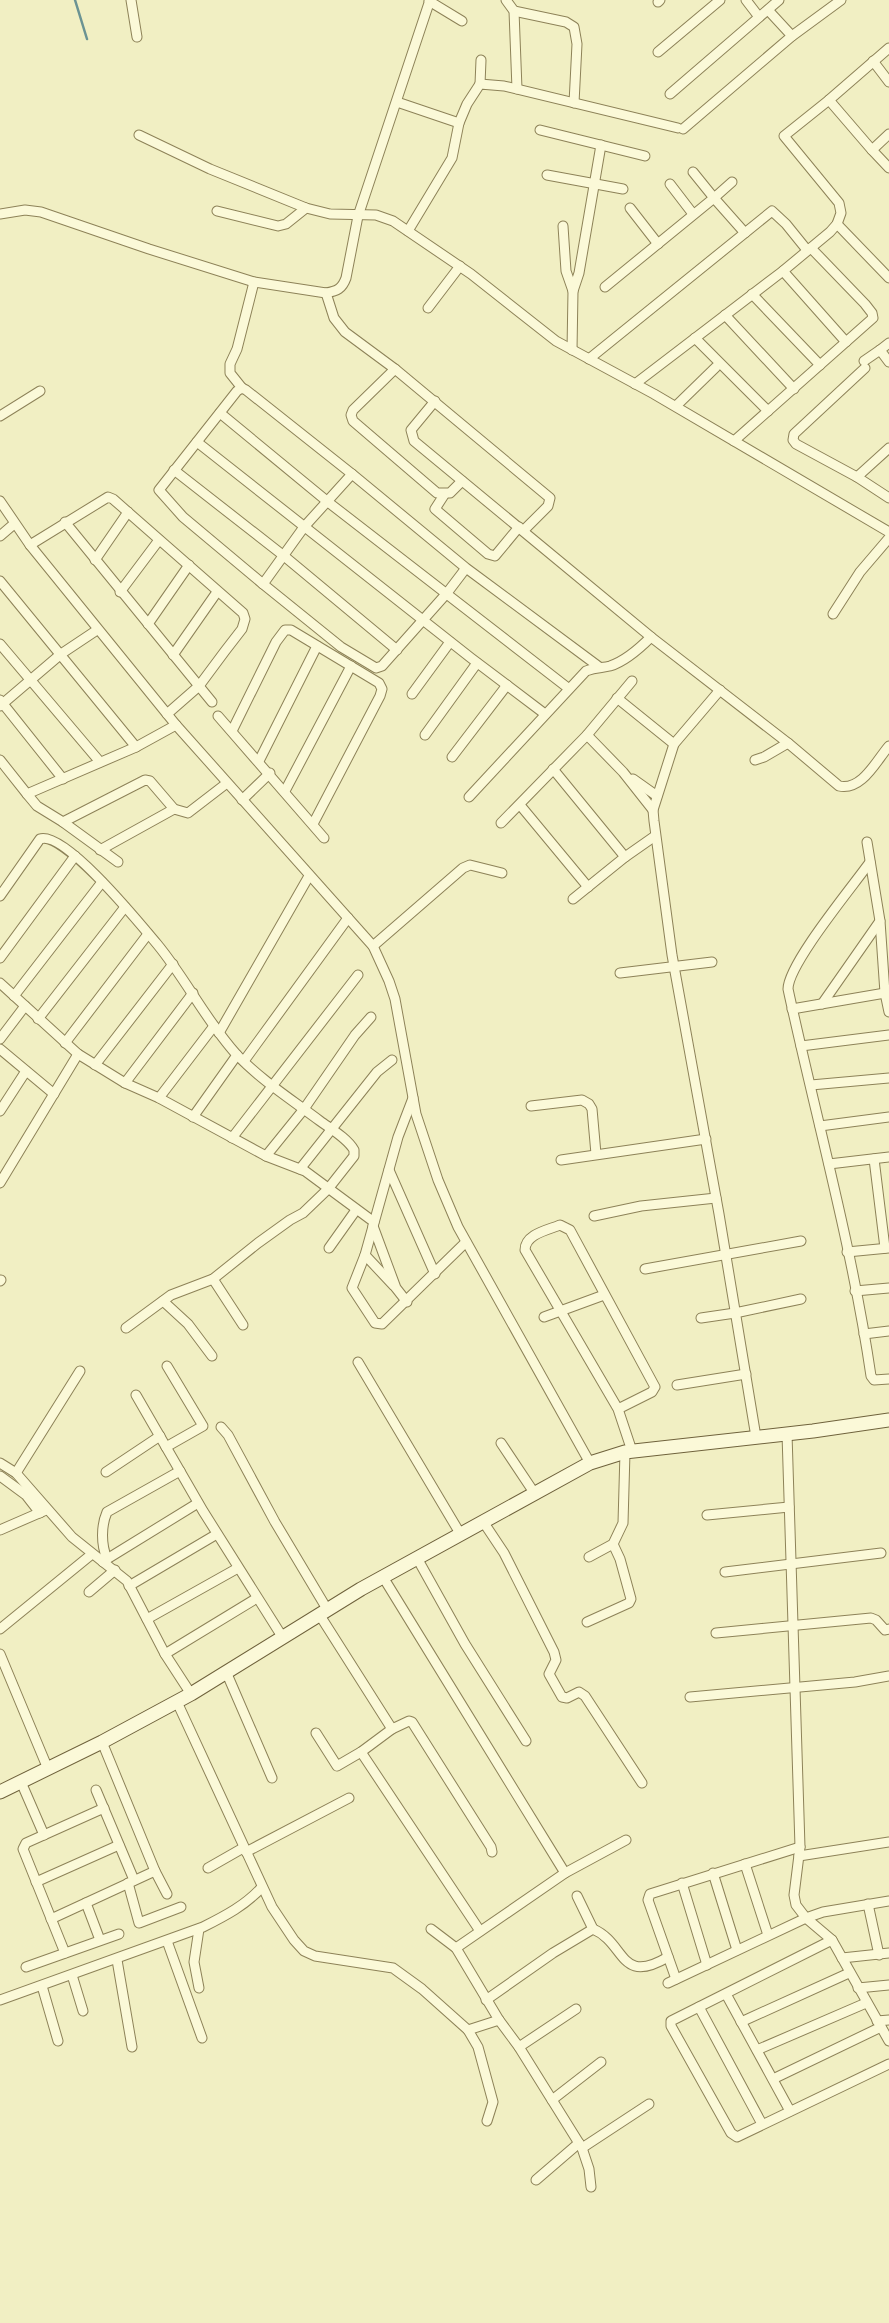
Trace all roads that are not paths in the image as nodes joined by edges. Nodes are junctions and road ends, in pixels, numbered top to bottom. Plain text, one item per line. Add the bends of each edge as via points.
1 (131, 0) edge
2 (506, 0) edge
3 (720, 0) edge
4 (746, 0) edge
5 (779, 0) edge
6 (841, 0) edge
7 (429, 1) edge
8 (768, 10) junction
9 (514, 11) junction
10 (759, 17) junction
11 (462, 21) dead end
12 (792, 36) junction
13 (137, 37) dead end
14 (889, 48) edge
15 (658, 52) dead end
16 (482, 60) dead end
17 (874, 61) junction
18 (889, 82) edge
19 (480, 84) junction
20 (517, 89) junction
21 (670, 94) dead end
22 (829, 100) junction
23 (397, 102) junction
24 (574, 103) junction
25 (459, 123) junction
26 (540, 130) dead end
27 (889, 134) edge
28 (139, 135) dead end
29 (601, 145) junction
30 (872, 150) junction
31 (645, 156) dead end
32 (889, 168) edge
33 (693, 172) dead end
34 (547, 175) dead end
35 (732, 182) dead end
36 (670, 184) dead end
37 (595, 185) junction
38 (622, 189) dead end
39 (714, 198) junction
40 (306, 208) junction
41 (630, 208) dead end
42 (217, 210) dead end
43 (0, 214) edge
44 (693, 214) junction
45 (358, 216) junction
46 (837, 224) junction
47 (563, 226) dead end
48 (408, 231) junction
49 (745, 233) junction
50 (658, 244) junction
51 (809, 249) junction
52 (460, 266) junction
53 (783, 271) junction
54 (889, 278) edge
55 (254, 282) junction
56 (605, 287) dead end
57 (573, 291) junction
58 (326, 293) junction
59 (752, 294) junction
60 (428, 308) dead end
61 (725, 314) junction
62 (695, 338) junction
63 (846, 342) junction
64 (889, 343) edge
65 (572, 350) junction
66 (880, 350) junction
67 (589, 359) junction
68 (889, 362) edge
69 (820, 365) junction
70 (716, 367) dead end
71 (395, 369) junction
72 (635, 384) junction
73 (242, 388) junction
74 (794, 389) junction
75 (40, 391) dead end
76 (435, 402) junction
77 (676, 406) junction
78 (768, 411) junction
79 (220, 413) junction
80 (0, 416) edge
81 (734, 441) junction
82 (197, 442) junction
83 (889, 448) edge
84 (174, 470) junction
85 (352, 474) junction
86 (857, 477) junction
87 (462, 481) junction
88 (444, 495) junction
89 (889, 498) edge
90 (0, 501) edge
91 (328, 502) junction
92 (128, 512) junction
93 (65, 522) junction
94 (14, 524) junction
95 (304, 528) junction
96 (521, 528) junction
97 (889, 532) edge
98 (0, 536) edge
99 (889, 538) edge
100 (159, 540) junction
101 (30, 545) junction
102 (284, 556) junction
103 (95, 560) junction
104 (189, 565) junction
105 (466, 568) junction
106 (0, 581) edge
107 (263, 584) junction
108 (120, 592) junction
109 (217, 592) junction
110 (447, 594) junction
111 (833, 614) dead end
112 (423, 621) junction
113 (148, 624) junction
114 (97, 630) junction
115 (651, 637) junction
116 (450, 642) junction
117 (0, 644) edge
118 (317, 646) junction
119 (397, 650) junction
120 (61, 654) junction
121 (173, 655) junction
122 (477, 663) junction
123 (351, 666) junction
124 (598, 666) junction
125 (30, 680) junction
126 (632, 681) dead end
127 (507, 685) junction
128 (199, 686) junction
129 (568, 688) junction
130 (720, 690) junction
131 (412, 694) dead end
132 (617, 698) junction
133 (212, 702) dead end
134 (1, 703) edge
135 (167, 714) junction
136 (545, 714) junction
137 (218, 716) dead end
138 (176, 725) junction
139 (232, 731) junction
140 (425, 735) dead end
141 (587, 735) junction
142 (788, 742) junction
143 (674, 744) junction
144 (889, 746) edge
145 (136, 747) junction
146 (452, 758) dead end
147 (0, 760) edge
148 (755, 760) dead end
149 (259, 761) junction
150 (100, 762) junction
151 (553, 769) junction
152 (623, 772) junction
153 (270, 774) junction
154 (63, 779) junction
155 (227, 783) junction
156 (285, 791) junction
157 (28, 794) junction
158 (469, 796) dead end
159 (657, 796) junction
160 (242, 800) junction
161 (520, 805) junction
162 (174, 809) junction
163 (653, 810) junction
164 (63, 822) junction
165 (501, 823) dead end
166 (313, 824) junction
167 (655, 836) junction
168 (324, 838) dead end
169 (867, 842) dead end
170 (100, 850) junction
171 (75, 856) junction
172 (625, 857) junction
173 (118, 862) dead end
174 (870, 862) junction
175 (502, 873) dead end
176 (309, 876) junction
177 (102, 882) junction
178 (588, 887) junction
179 (0, 896) edge
180 (573, 899) dead end
181 (126, 907) junction
182 (348, 918) junction
183 (880, 921) junction
184 (148, 934) junction
185 (373, 946) junction
186 (0, 958) edge
187 (673, 961) junction
188 (712, 962) dead end
189 (173, 964) junction
190 (620, 973) dead end
191 (358, 974) dead end
192 (0, 983) edge
193 (193, 993) junction
194 (885, 993) junction
195 (14, 996) junction
196 (822, 1004) junction
197 (25, 1006) junction
198 (792, 1009) junction
199 (889, 1012) edge
200 (370, 1017) dead end
201 (38, 1019) junction
202 (216, 1030) junction
203 (889, 1036) edge
204 (0, 1038) edge
205 (65, 1043) junction
206 (800, 1046) junction
207 (0, 1049) edge
208 (78, 1054) junction
209 (241, 1058) junction
210 (392, 1060) dead end
211 (96, 1065) junction
212 (26, 1071) junction
213 (889, 1078) edge
214 (126, 1083) junction
215 (811, 1085) junction
216 (272, 1086) junction
217 (54, 1094) junction
218 (413, 1097) junction
219 (159, 1098) junction
220 (531, 1106) dead end
221 (304, 1109) junction
222 (0, 1111) edge
223 (193, 1117) junction
224 (889, 1118) edge
225 (820, 1126) junction
226 (332, 1130) junction
227 (232, 1138) junction
228 (706, 1139) junction
229 (596, 1154) junction
230 (266, 1156) junction
231 (889, 1157) edge
232 (874, 1159) junction
233 (561, 1160) dead end
234 (828, 1164) junction
235 (300, 1169) junction
236 (388, 1170) junction
237 (2, 1173) edge
238 (0, 1183) edge
239 (328, 1189) junction
240 (716, 1198) junction
241 (356, 1210) junction
242 (594, 1216) dead end
243 (374, 1224) junction
244 (801, 1241) dead end
245 (466, 1242) junction
246 (329, 1248) dead end
247 (887, 1248) edge
248 (847, 1252) junction
249 (365, 1255) junction
250 (726, 1256) junction
251 (645, 1269) dead end
252 (435, 1274) junction
253 (213, 1279) junction
254 (396, 1288) junction
255 (889, 1288) edge
256 (855, 1291) junction
257 (604, 1295) junction
258 (800, 1299) dead end
259 (163, 1301) junction
260 (407, 1302) junction
261 (559, 1310) junction
262 (736, 1313) junction
263 (544, 1317) dead end
264 (701, 1318) dead end
265 (243, 1325) dead end
266 (126, 1328) dead end
267 (889, 1331) edge
268 (864, 1334) junction
269 (212, 1356) dead end
270 (358, 1362) dead end
271 (167, 1366) dead end
272 (80, 1371) dead end
273 (746, 1374) junction
274 (889, 1379) edge
275 (677, 1385) dead end
276 (136, 1394) dead end
277 (618, 1409) junction
278 (889, 1420) edge
279 (221, 1427) dead end
280 (787, 1434) junction
281 (160, 1436) junction
282 (756, 1437) junction
283 (501, 1443) dead end
284 (166, 1447) junction
285 (628, 1451) junction
286 (0, 1463) edge
287 (590, 1463) junction
288 (180, 1471) junction
289 (106, 1472) dead end
290 (16, 1473) junction
291 (0, 1476) edge
292 (535, 1494) junction
293 (198, 1503) junction
294 (789, 1507) junction
295 (43, 1511) junction
296 (707, 1515) dead end
297 (484, 1523) junction
298 (0, 1530) edge
299 (217, 1534) junction
300 (461, 1535) junction
301 (613, 1544) junction
302 (881, 1553) dead end
303 (92, 1554) junction
304 (589, 1557) dead end
305 (417, 1558) junction
306 (105, 1560) junction
307 (790, 1565) junction
308 (238, 1568) junction
309 (115, 1570) junction
310 (725, 1572) dead end
311 (383, 1577) junction
312 (129, 1586) junction
313 (89, 1592) dead end
314 (257, 1598) junction
315 (323, 1611) junction
316 (147, 1619) junction
317 (587, 1622) dead end
318 (793, 1626) junction
319 (0, 1629) edge
320 (889, 1629) edge
321 (716, 1633) dead end
322 (283, 1638) junction
323 (0, 1654) edge
324 (165, 1654) junction
325 (227, 1674) junction
326 (889, 1676) edge
327 (795, 1687) junction
328 (191, 1694) junction
329 (690, 1697) dead end
330 (177, 1702) junction
331 (392, 1729) junction
332 (316, 1733) dead end
333 (526, 1741) dead end
334 (102, 1742) junction
335 (361, 1752) junction
336 (48, 1769) junction
337 (272, 1778) dead end
338 (21, 1782) junction
339 (642, 1783) dead end
340 (96, 1790) dead end
341 (0, 1792) edge
342 (349, 1798) dead end
343 (104, 1808) junction
344 (44, 1835) junction
345 (626, 1840) dead end
346 (889, 1842) edge
347 (119, 1845) junction
348 (244, 1850) junction
349 (799, 1851) junction
350 (492, 1852) dead end
351 (745, 1864) junction
352 (208, 1868) dead end
353 (155, 1871) junction
354 (565, 1873) junction
355 (713, 1873) junction
356 (131, 1881) junction
357 (36, 1882) junction
358 (682, 1883) junction
359 (262, 1887) junction
360 (167, 1894) dead end
361 (577, 1896) dead end
362 (889, 1901) edge
363 (86, 1903) junction
364 (868, 1904) junction
365 (181, 1907) dead end
366 (806, 1918) junction
367 (51, 1919) junction
368 (199, 1929) junction
369 (431, 1929) dead end
370 (593, 1929) junction
371 (480, 1931) junction
372 (119, 1934) dead end
373 (768, 1935) junction
374 (100, 1940) junction
375 (832, 1940) junction
376 (167, 1941) junction
377 (456, 1948) junction
378 (737, 1950) junction
379 (65, 1953) junction
380 (889, 1953) edge
381 (879, 1955) junction
382 (668, 1957) junction
383 (842, 1958) junction
384 (117, 1960) junction
385 (707, 1964) junction
386 (26, 1967) dead end
387 (849, 1972) junction
388 (72, 1975) junction
389 (889, 1985) edge
390 (42, 1986) junction
391 (199, 1988) dead end
392 (858, 1988) junction
393 (726, 1994) junction
394 (0, 2000) edge
395 (486, 2000) junction
396 (866, 2003) junction
397 (699, 2007) junction
398 (576, 2009) dead end
399 (83, 2011) dead end
400 (499, 2020) junction
401 (889, 2020) edge
402 (741, 2022) junction
403 (879, 2024) junction
404 (468, 2030) junction
405 (202, 2038) dead end
406 (58, 2041) dead end
407 (889, 2041) edge
408 (519, 2046) junction
409 (132, 2047) dead end
410 (757, 2050) junction
411 (602, 2062) dead end
412 (889, 2064) edge
413 (773, 2080) junction
414 (552, 2100) junction
415 (650, 2104) dead end
416 (790, 2111) junction
417 (487, 2121) dead end
418 (762, 2124) junction
419 (580, 2146) junction
420 (536, 2180) dead end
421 (591, 2187) dead end

1 - 13 street
2 - 9 street
3 - 15 street
4 - 10 street
5 - 8 street
6 - 12 street
7 - 11 street
7 - 23 street
8 - 10 street
8 - 12 street
9 - 20 street
9 - 24 street via 566,22 574,27 577,44
10 - 21 street
12 - 24 street via 681,128
14 - 17 street
16 - 19 street
17 - 18 street
17 - 22 street
19 - 20 street
19 - 25 street
20 - 24 street
22 - 30 street
22 - 46 street via 784,136 839,202 841,213
23 - 25 street
23 - 45 street
25 - 48 street via 452,158
26 - 29 street
27 - 30 street
28 - 40 street via 210,169
29 - 31 street
29 - 37 street
30 - 32 street
33 - 39 street
34 - 37 street
35 - 39 street
36 - 44 street
37 - 38 street
37 - 57 street via 579,273
39 - 44 street
39 - 49 street
40 - 42 street via 286,224 278,226
40 - 45 street via 330,214
41 - 50 street
43 - 55 street via 25,210 41,212
44 - 50 street
45 - 48 street via 376,215
45 - 58 street via 343,287
46 - 51 street
46 - 54 street
47 - 57 street via 566,271
48 - 52 street
49 - 51 street via 772,211
49 - 67 street
50 - 56 street
51 - 53 street
51 - 63 street via 873,314 871,321
52 - 60 street
52 - 65 street via 544,332
53 - 59 street
53 - 63 street
55 - 58 street
55 - 73 street via 230,364 230,373
57 - 65 street
58 - 71 street via 334,318 345,332
59 - 61 street
59 - 69 street
61 - 62 street
61 - 74 street
62 - 72 street
62 - 78 street
63 - 69 street
64 - 66 street
65 - 67 street
66 - 68 street
66 - 86 street via 793,436 796,444
67 - 72 street
69 - 74 street
70 - 77 street
71 - 76 street
71 - 88 street via 352,410 352,421 437,493
72 - 77 street
73 - 79 street
73 - 85 street
74 - 78 street
75 - 80 street
76 - 87 street via 411,430 411,437
76 - 96 street via 550,498 548,506
77 - 81 street
78 - 81 street
79 - 82 street
79 - 91 street
81 - 97 street
82 - 84 street
82 - 95 street
83 - 86 street
84 - 102 street
84 - 107 street via 159,490 183,517
85 - 91 street
85 - 105 street
86 - 89 street
87 - 88 street via 450,493
87 - 96 street
88 - 96 street via 435,509 488,554 495,556
90 - 94 street
91 - 95 street
91 - 110 street
92 - 93 street via 108,497
92 - 100 street
92 - 103 street
93 - 101 street
93 - 103 street
94 - 98 street
94 - 101 street
95 - 102 street
95 - 112 street
96 - 115 street
99 - 111 street via 860,572
100 - 104 street
100 - 108 street
101 - 114 street
102 - 107 street
102 - 119 street
103 - 108 street
104 - 109 street
104 - 113 street
105 - 110 street
105 - 124 street
106 - 120 street
107 - 119 street via 341,647 370,666 382,666
108 - 113 street
109 - 121 street
109 - 128 street via 243,613 245,619 242,629
110 - 112 street
110 - 129 street
112 - 116 street
112 - 119 street
113 - 121 street
114 - 120 street
114 - 135 street
115 - 124 street via 629,656 610,666
115 - 130 street
116 - 122 street
116 - 131 street
117 - 125 street
118 - 123 street
118 - 139 street via 291,630 285,630
118 - 149 street
120 - 125 street
120 - 145 street
121 - 128 street
122 - 127 street
122 - 140 street
123 - 156 street
123 - 166 street via 379,683 382,689
124 - 129 street via 586,671
125 - 134 street
125 - 150 street
126 - 132 street
127 - 136 street
127 - 146 street
128 - 133 street
128 - 135 street
129 - 136 street
130 - 142 street
130 - 143 street
132 - 141 street
132 - 143 street
134 - 154 street
135 - 138 street
136 - 158 street
137 - 139 street
138 - 145 street
138 - 155 street
139 - 149 street
141 - 151 street
141 - 152 street
142 - 144 street via 839,786 846,787 859,782
142 - 148 street
143 - 159 street
145 - 150 street
147 - 157 street
149 - 153 street
150 - 154 street
151 - 161 street
151 - 172 street
152 - 159 street
152 - 163 street
153 - 156 street
153 - 160 street
154 - 157 street
155 - 160 street
155 - 162 street via 188,813
156 - 166 street
157 - 164 street via 37,806
159 - 163 street
160 - 176 street
161 - 165 street
161 - 178 street
162 - 164 street via 150,781 145,780
162 - 170 street
163 - 167 street
164 - 170 street
166 - 168 street
167 - 172 street
167 - 187 street
169 - 174 street
170 - 173 street
171 - 177 street
171 - 179 street via 50,840 40,839
171 - 186 street
172 - 178 street
174 - 183 street
174 - 198 street via 791,975 788,989
175 - 185 street via 470,865 463,868
176 - 182 street
176 - 202 street
177 - 181 street
177 - 195 street
178 - 180 street
181 - 184 street
181 - 201 street
182 - 185 street
182 - 209 street
183 - 194 street
183 - 196 street
184 - 189 street
184 - 205 street
185 - 218 street via 395,999
187 - 188 street
187 - 190 street
187 - 228 street
189 - 193 street
189 - 211 street
191 - 216 street
192 - 195 street
193 - 202 street
193 - 214 street
194 - 196 street
194 - 199 street
195 - 197 street
196 - 198 street
197 - 201 street
197 - 204 street
198 - 206 street
200 - 221 street
201 - 205 street
202 - 209 street
202 - 219 street
203 - 206 street
205 - 208 street
206 - 215 street
207 - 212 street
208 - 211 street
208 - 217 street
209 - 216 street
209 - 223 street
210 - 226 street via 377,1072
211 - 214 street
212 - 217 street
212 - 222 street
213 - 215 street
214 - 219 street
215 - 225 street
216 - 221 street
216 - 227 street
217 - 237 street
218 - 236 street
218 - 245 street via 416,1114 438,1180
219 - 223 street
220 - 229 street via 582,1100 589,1104 592,1110
221 - 226 street
221 - 230 street
223 - 227 street
224 - 225 street
225 - 234 street
226 - 235 street
226 - 239 street via 352,1146 354,1156
227 - 230 street
228 - 229 street
228 - 240 street
229 - 233 street
230 - 235 street
231 - 232 street
232 - 234 street
232 - 247 street
234 - 248 street
235 - 239 street
236 - 243 street
236 - 252 street
237 - 238 street
239 - 241 street
239 - 253 street via 309,1209 264,1238
240 - 242 street via 641,1206
240 - 250 street
241 - 243 street
241 - 246 street
243 - 249 street
243 - 254 street
244 - 250 street
245 - 252 street
245 - 287 street
247 - 248 street
248 - 256 street
249 - 254 street
249 - 260 street via 352,1288 375,1323 382,1324
250 - 251 street
250 - 262 street
252 - 260 street
253 - 259 street via 171,1295
253 - 265 street
254 - 260 street
255 - 256 street
256 - 268 street
257 - 261 street
257 - 261 street via 570,1230 560,1226 531,1238 525,1247
257 - 277 street via 655,1389
258 - 262 street
259 - 266 street
259 - 269 street via 182,1319
261 - 263 street
261 - 277 street
262 - 264 street
262 - 273 street
267 - 268 street
268 - 274 street via 870,1376 874,1380
270 - 300 street
271 - 284 street via 203,1426
272 - 290 street
273 - 275 street
273 - 282 street
276 - 281 street
277 - 285 street
278 - 280 main road
279 - 315 street via 228,1435
280 - 282 main road
280 - 294 street
281 - 284 street
281 - 289 street
282 - 285 main road
283 - 292 street
284 - 288 street
285 - 287 main road
285 - 301 street via 623,1523
286 - 290 street
287 - 292 main road
288 - 293 street
288 - 306 street via 107,1512 103,1534
290 - 295 street
291 - 295 street
292 - 297 main road
293 - 299 street
293 - 306 street
294 - 296 street
294 - 307 street
295 - 298 street
295 - 303 street
297 - 300 main road
297 - 339 street via 504,1553 554,1652 556,1660 549,1675 561,1696 567,1698 579,1692 585,1696
299 - 308 street
299 - 312 street
300 - 305 main road
301 - 304 street
301 - 317 street via 631,1599 629,1603
302 - 307 street
303 - 306 street
303 - 319 street
305 - 311 main road
305 - 333 street via 465,1644
306 - 309 street
307 - 310 street
307 - 318 street
308 - 314 street
308 - 316 street
309 - 312 street
309 - 313 street
311 - 315 main road
311 - 354 street
312 - 316 street
314 - 322 street
314 - 324 street
315 - 322 main road
315 - 331 street
316 - 324 street
318 - 320 street via 871,1618 885,1630
318 - 321 street
318 - 327 street
322 - 325 main road
323 - 336 street
324 - 328 street
325 - 328 main road
325 - 337 street
326 - 327 street via 855,1682
327 - 329 street
327 - 349 street
328 - 330 main road
330 - 334 main road
330 - 348 street
331 - 335 street
331 - 350 street via 412,1722
332 - 335 street via 337,1766
334 - 336 main road
334 - 353 street
335 - 371 street
336 - 338 main road
338 - 341 main road
338 - 344 street
340 - 343 street
342 - 348 street
343 - 344 street
343 - 347 street
344 - 357 street via 26,1843 22,1849
345 - 354 street
346 - 349 street
347 - 356 street
347 - 357 street
348 - 352 street
348 - 359 street
349 - 351 street
349 - 366 street via 794,1895 796,1905
351 - 355 street
351 - 373 street
353 - 356 street
353 - 360 street
354 - 371 street
355 - 358 street
355 - 378 street
356 - 363 street
356 - 365 street via 139,1923
357 - 367 street
358 - 382 street via 652,1892 648,1897
358 - 385 street
359 - 368 street via 254,1897 227,1915
359 - 404 street via 272,1907 304,1951 315,1956 393,1968 422,1989
361 - 370 street
362 - 364 street
363 - 367 street
363 - 374 street
364 - 366 street via 823,1912
364 - 381 street
366 - 373 street
366 - 375 street
367 - 379 street
368 - 376 street
368 - 391 street via 194,1962
369 - 377 street
370 - 382 street via 638,1968
370 - 395 street via 553,1953
371 - 377 street
372 - 374 street
373 - 378 street
374 - 379 street
375 - 383 street
375 - 393 street
376 - 384 street
376 - 405 street
377 - 395 street
378 - 385 street
379 - 386 street
380 - 381 street
381 - 383 street
382 - 385 street via 672,1981
383 - 387 street
384 - 388 street
384 - 409 street
387 - 392 street
387 - 402 street
388 - 390 street
388 - 399 street
389 - 392 street
390 - 394 street
390 - 406 street
392 - 396 street
393 - 397 street
393 - 402 street
395 - 400 street
396 - 403 street
396 - 410 street
397 - 418 street
397 - 418 street via 671,2021 671,2026 730,2133 740,2137
398 - 408 street
400 - 404 street
400 - 408 street
401 - 403 street
402 - 410 street
403 - 407 street
403 - 413 street
404 - 417 street via 478,2047 493,2102
408 - 414 street
410 - 413 street
411 - 414 street
412 - 416 street
413 - 416 street
414 - 419 street
415 - 419 street
416 - 418 street
419 - 420 street
419 - 421 street via 589,2169

